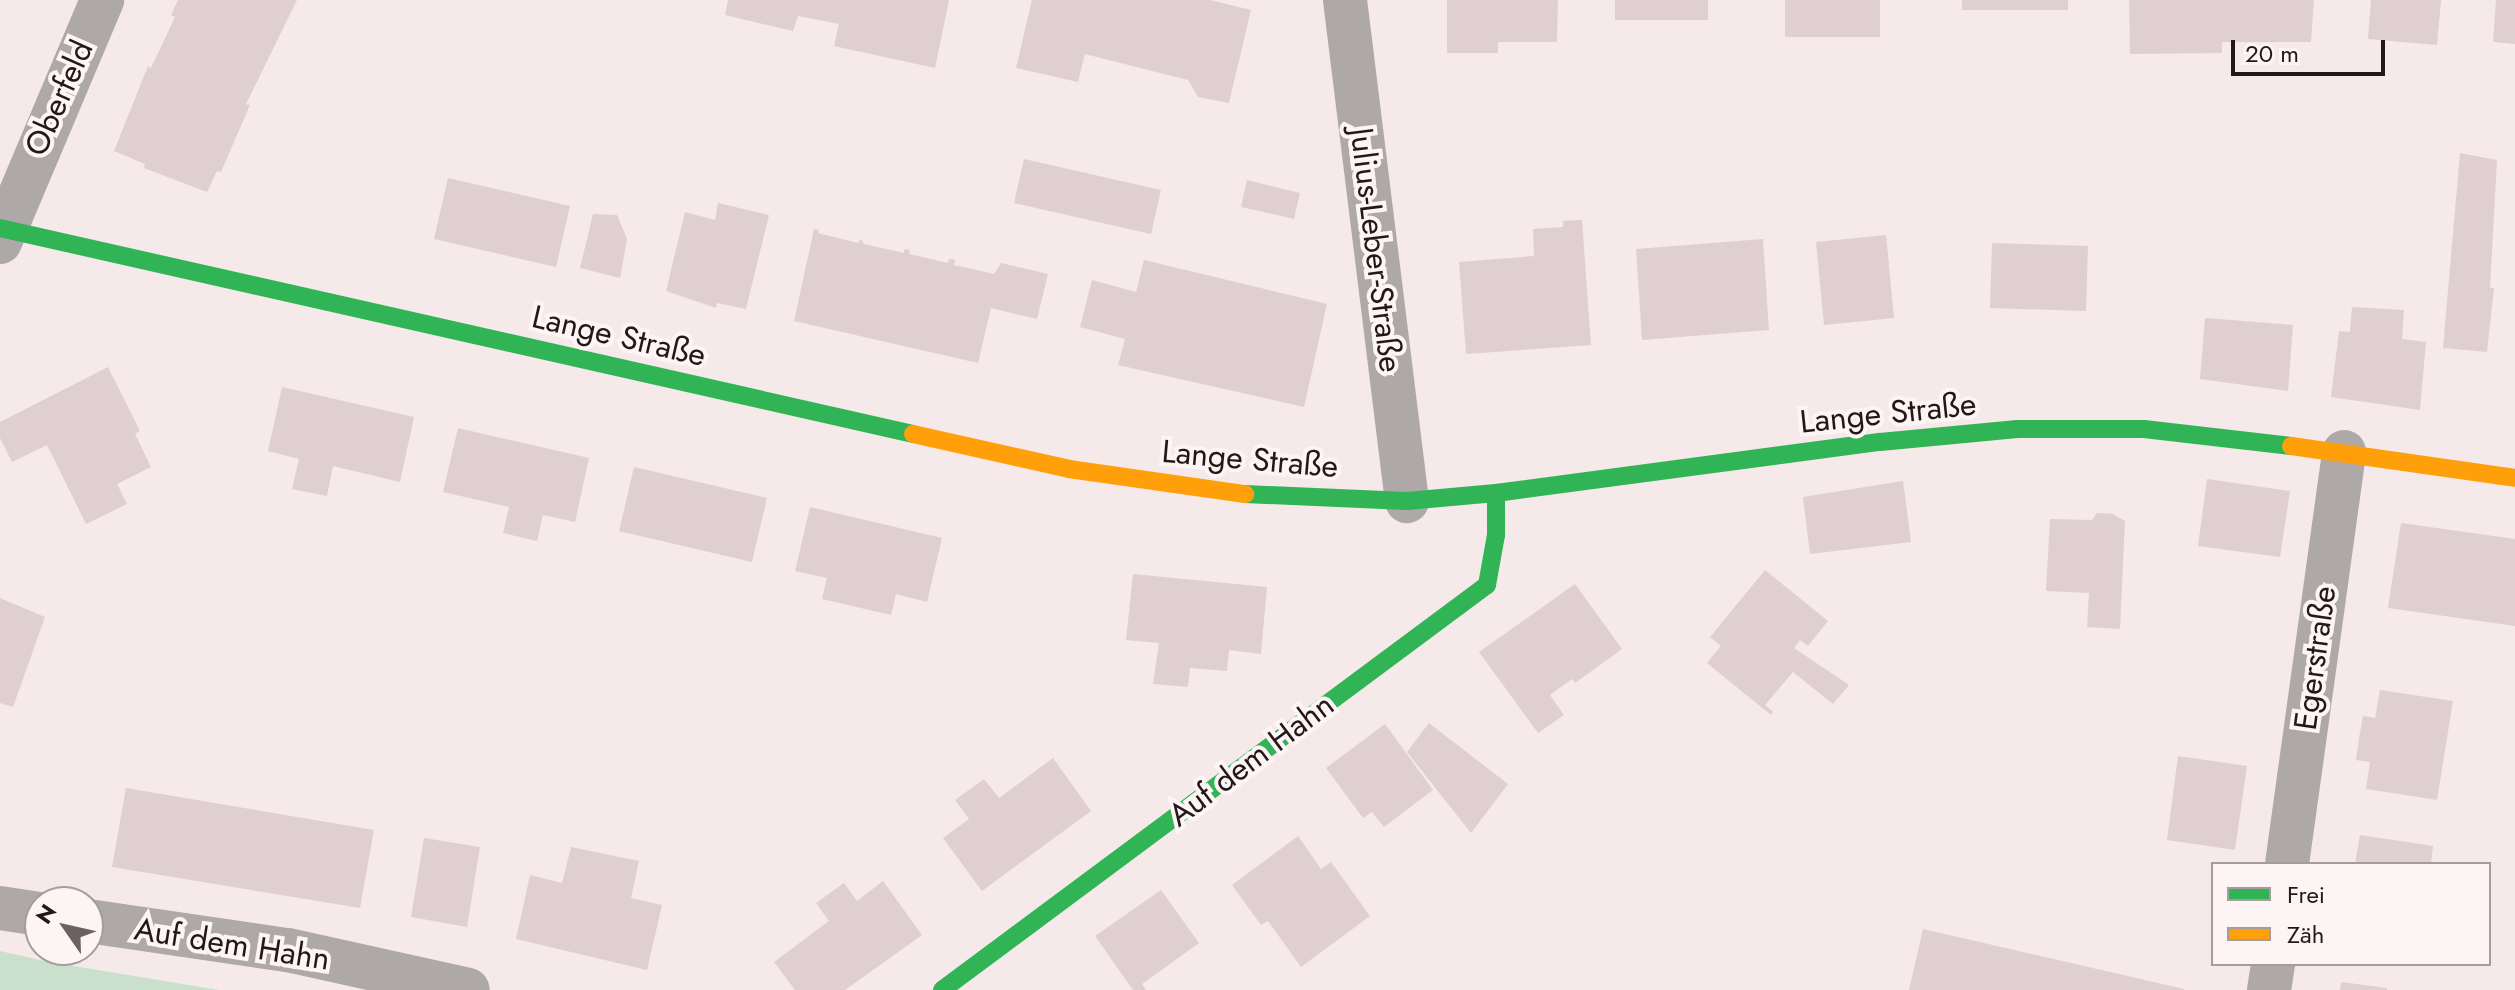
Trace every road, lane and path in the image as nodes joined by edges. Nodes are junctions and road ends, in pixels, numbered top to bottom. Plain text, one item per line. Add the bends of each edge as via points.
1 (102, 0) edge
2 (1345, 0) edge
3 (2, 233) edge
4 (2344, 452) junction
5 (2515, 478) edge
6 (1496, 493) junction
7 (1407, 501) junction
8 (2287, 862) edge
9 (0, 908) edge
10 (24, 912) edge
11 (104, 923) edge
12 (2273, 966) edge
13 (468, 990) edge
14 (942, 990) edge
15 (2269, 990) edge

1 - 3 street, Oberfeld
2 - 7 street, Julius-Leber-Straße
3 - 7 street, Lange Straße via 1069,469 1256,496
4 - 5 street, Lange Straße
4 - 6 street, Lange Straße via 2144,429 2017,429
4 - 8 street, Egerstraße
6 - 7 street, Lange Straße
6 - 14 street, Auf dem Hahn via 1496,535 1487,585
9 - 10 street
11 - 13 street, Auf dem Hahn via 288,950
12 - 15 street

